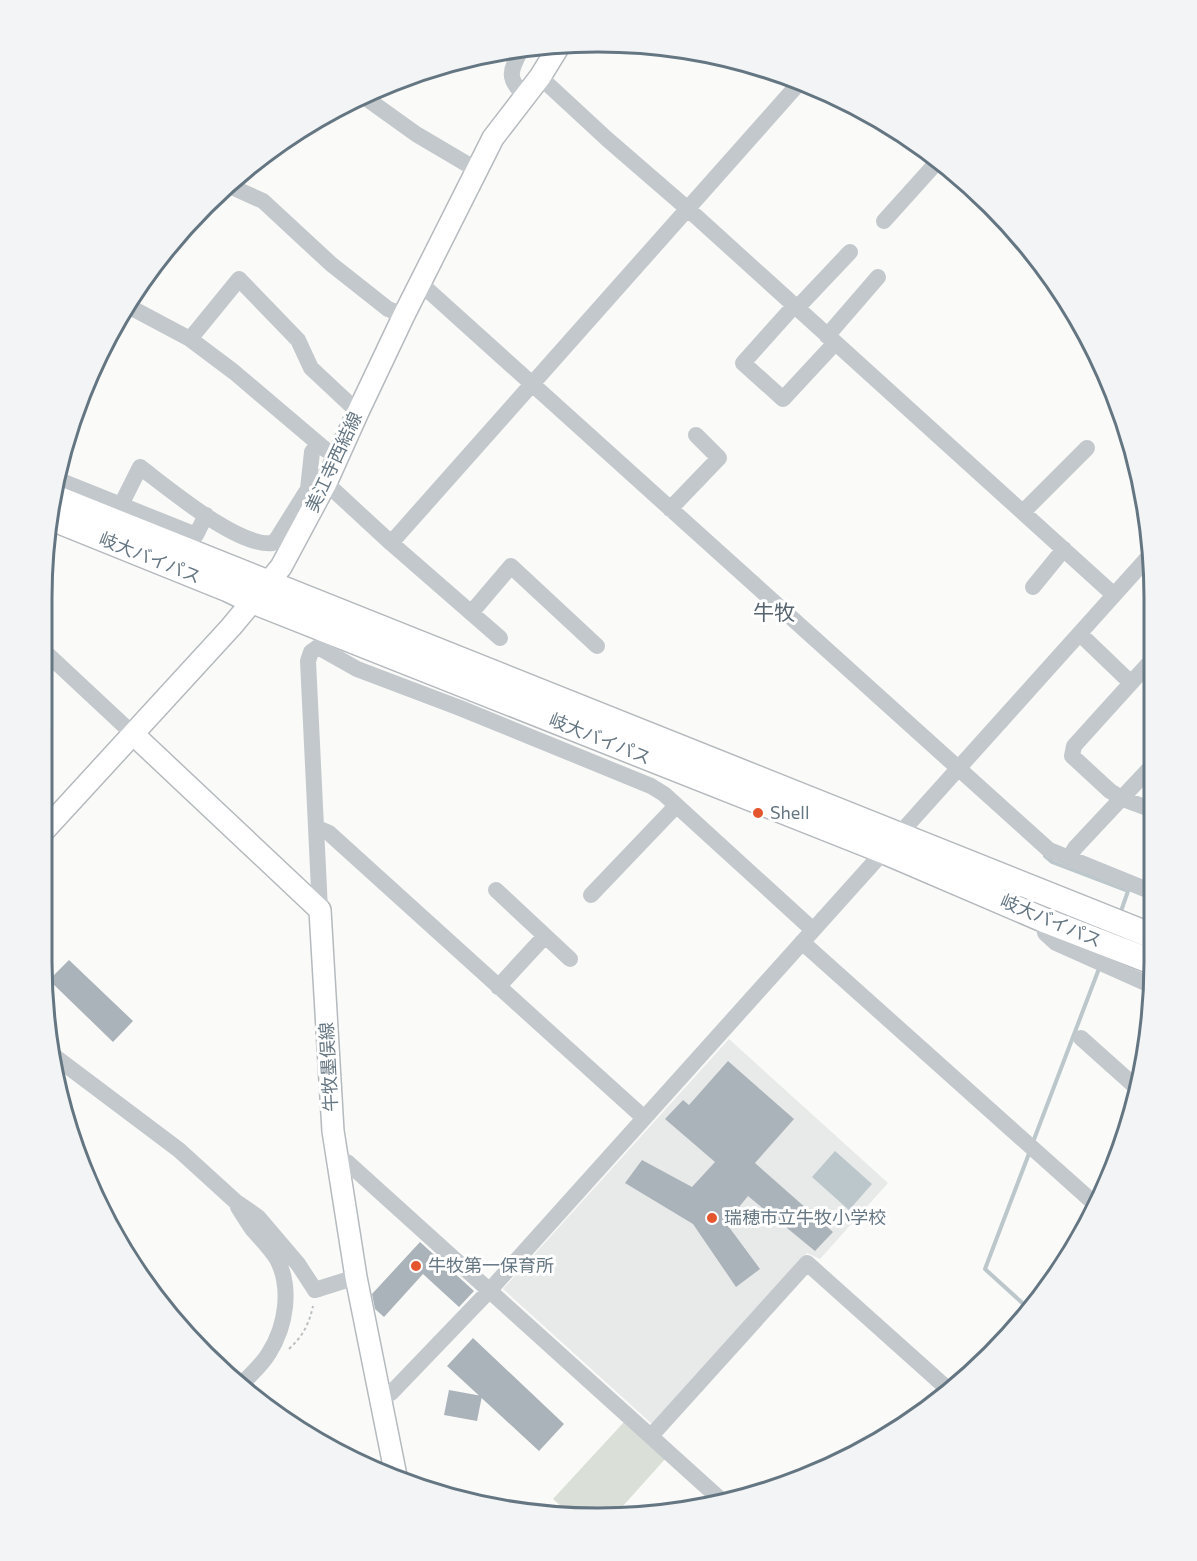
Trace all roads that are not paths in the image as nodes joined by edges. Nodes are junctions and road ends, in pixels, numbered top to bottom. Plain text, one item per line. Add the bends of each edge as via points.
1 (554, 55) edge
2 (516, 59) edge
3 (540, 77) junction
4 (794, 89) edge
5 (525, 96) junction
6 (372, 102) edge
7 (933, 167) edge
8 (477, 170) junction
9 (237, 189) edge
10 (688, 210) junction
11 (884, 221) dead end
12 (850, 252) dead end
13 (878, 278) dead end
14 (420, 283) junction
15 (796, 307) junction
16 (136, 310) edge
17 (404, 315) junction
18 (190, 339) junction
19 (831, 339) junction
20 (531, 384) junction
21 (358, 412) junction
22 (696, 435) dead end
23 (318, 445) junction
24 (1088, 448) dead end
25 (336, 458) junction
26 (65, 482) edge
27 (326, 483) junction
28 (62, 500) edge
29 (121, 505) junction
30 (670, 508) junction
31 (1023, 512) junction
32 (206, 515) junction
33 (58, 521) edge
34 (391, 543) junction
35 (1064, 549) junction
36 (1143, 563) edge
37 (1033, 587) dead end
38 (260, 592) junction
39 (1114, 595) junction
40 (471, 613) junction
41 (1080, 634) junction
42 (500, 638) dead end
43 (597, 646) dead end
44 (52, 658) edge
45 (1144, 668) edge
46 (1131, 682) junction
47 (133, 734) junction
48 (958, 767) junction
49 (1144, 775) edge
50 (1123, 799) junction
51 (676, 806) junction
52 (1144, 807) edge
53 (52, 822) edge
54 (317, 828) junction
55 (891, 843) junction
56 (1068, 860) junction
57 (592, 889) dead end
58 (1144, 889) edge
59 (496, 890) dead end
60 (320, 910) junction
61 (1044, 920) junction
62 (1144, 933) edge
63 (545, 936) junction
64 (808, 936) junction
65 (570, 959) dead end
66 (1144, 959) edge
67 (1143, 982) edge
68 (498, 987) junction
69 (1081, 1038) dead end
70 (62, 1062) edge
71 (1131, 1083) edge
72 (644, 1117) junction
73 (338, 1160) junction
74 (1090, 1200) edge
75 (235, 1201) junction
76 (357, 1277) junction
77 (489, 1291) junction
78 (246, 1380) edge
79 (944, 1385) edge
80 (381, 1397) junction
81 (651, 1436) junction
82 (395, 1469) edge
83 (716, 1495) edge

1 - 3 main road, 美江寺西結線
2 - 5 street via 510,71 514,86
3 - 5 main road, 美江寺西結線
3 - 10 street
4 - 10 street
5 - 8 main road, 美江寺西結線 via 493,138
6 - 8 street
7 - 11 street
8 - 14 main road, 美江寺西結線
9 - 17 street via 263,201 331,264 388,309
10 - 15 street
10 - 20 street
12 - 15 street
13 - 19 street
14 - 17 main road, 美江寺西結線
14 - 20 street
15 - 19 street
15 - 19 street via 743,363 783,399
16 - 18 street
17 - 21 main road, 美江寺西結線
18 - 21 street via 239,279 298,340 311,368
18 - 23 street via 259,392
19 - 31 street
20 - 30 street
20 - 34 street
21 - 25 main road, 美江寺西結線
22 - 30 street via 720,458
23 - 25 street
23 - 32 street via 312,452 308,489 273,543 246,538
24 - 31 street
25 - 27 main road, 美江寺西結線
26 - 29 street
27 - 34 street
27 - 38 main road, 美江寺西結線 via 281,567
28 - 38 highway, 岐大バイパス
29 - 32 street via 196,535
29 - 32 street via 140,467
30 - 48 street
31 - 35 street
33 - 38 highway, 岐大バイパス via 227,588
34 - 40 street
35 - 37 street
35 - 39 street
36 - 39 street
38 - 47 main road, 美江寺西結線
38 - 55 highway, 岐大バイパス
39 - 41 street
40 - 42 street
40 - 43 street via 511,566
41 - 46 street
41 - 48 street
44 - 47 street
45 - 46 street
46 - 50 street via 1074,746 1072,756
47 - 53 main road, 美江寺西結線
47 - 60 main road
48 - 55 street
48 - 56 street via 1049,850
49 - 50 street
50 - 52 street
50 - 56 street
51 - 54 street via 651,786 357,669 318,647 311,651 308,661
51 - 57 street
51 - 64 street
54 - 60 street
54 - 68 street via 329,833
55 - 61 highway, 岐大バイパス
55 - 62 highway, 岐大バイパス
55 - 64 street
56 - 58 street
59 - 63 street
60 - 73 main road, 牛牧墨俣線
61 - 66 highway, 岐大バイパス
61 - 67 street via 1045,933 1056,943
63 - 65 street
63 - 68 street
64 - 72 street
64 - 74 street
68 - 72 street
69 - 71 street
70 - 75 street via 179,1150
72 - 77 street
73 - 76 main road, 牛牧墨俣線
73 - 77 street via 347,1162
75 - 76 street via 258,1216 315,1290
75 - 78 street via 278,1262 286,1299 270,1353
76 - 80 main road, 牛牧墨俣線
77 - 80 street via 390,1393
77 - 81 street
79 - 81 street via 807,1263
80 - 82 main road, 牛牧墨俣線
81 - 83 street

